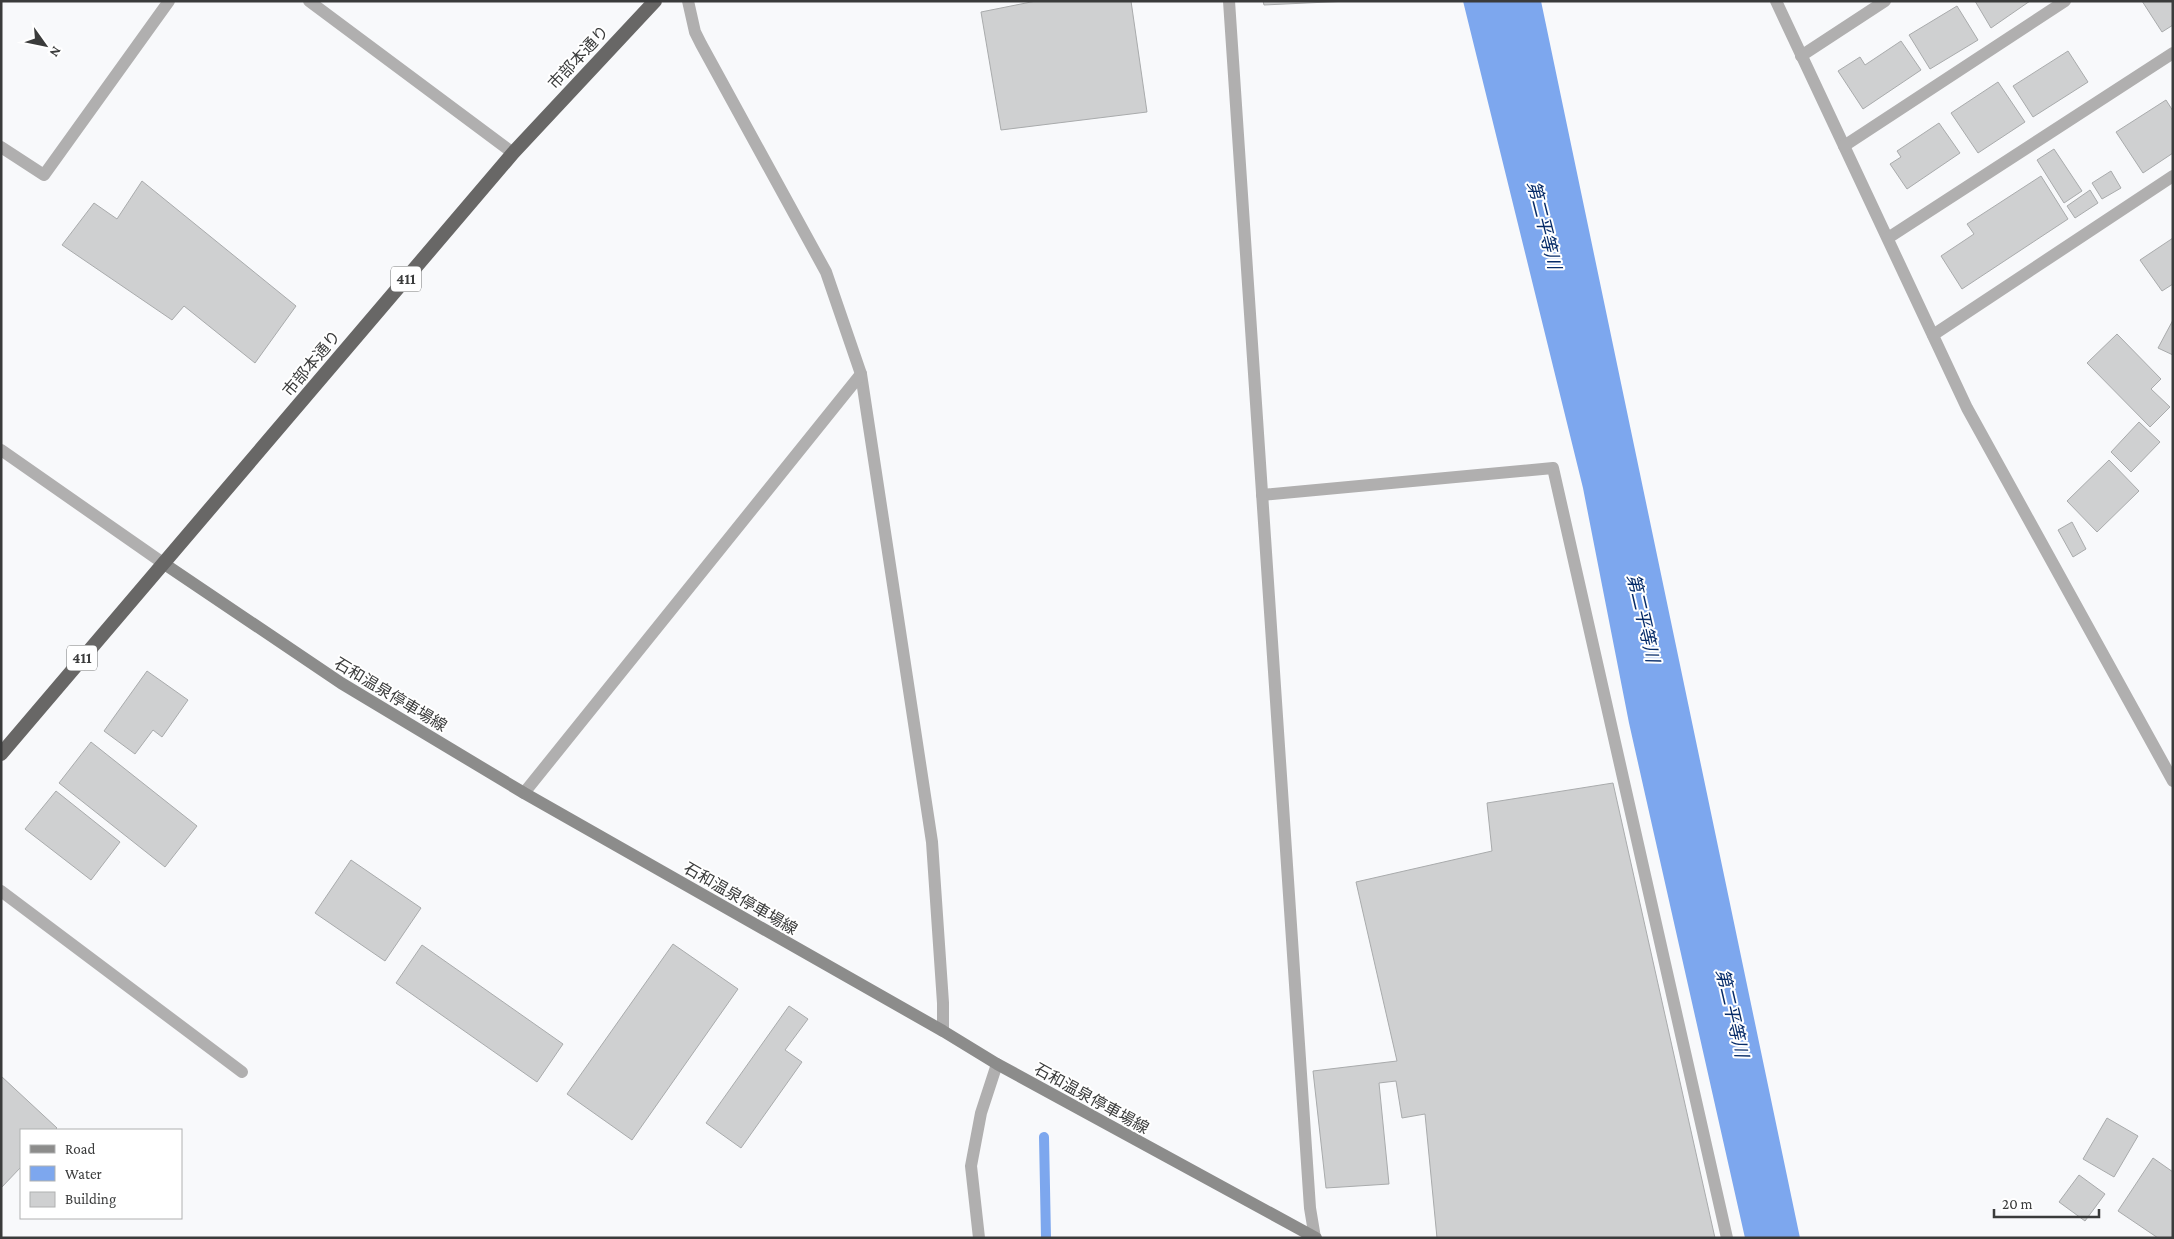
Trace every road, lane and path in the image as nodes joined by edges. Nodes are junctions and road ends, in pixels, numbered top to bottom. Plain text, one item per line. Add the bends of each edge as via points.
1 (169, 1) edge
2 (309, 1) edge
3 (655, 1) edge
4 (688, 1) edge
5 (1229, 1) edge
6 (1776, 1) edge
7 (1885, 1) edge
8 (2065, 1) edge
9 (2173, 53) edge
10 (1801, 56) junction
11 (1844, 146) junction
12 (1, 147) edge
13 (513, 153) junction
14 (2173, 176) edge
15 (1888, 238) junction
16 (1934, 335) junction
17 (862, 374) junction
18 (1, 450) edge
19 (1262, 495) junction
20 (164, 563) junction
21 (1, 754) edge
22 (2173, 781) edge
23 (524, 793) junction
24 (1, 891) edge
25 (943, 1031) junction
26 (997, 1064) junction
27 (242, 1072) dead end
28 (979, 1238) edge
29 (1315, 1238) edge
30 (1727, 1238) edge

1 - 12 street via 44,175
2 - 13 street
3 - 13 highway, 市部本通り / 411
4 - 17 street via 701,44 826,272
5 - 19 street
6 - 10 street
7 - 10 street
8 - 11 street
9 - 15 street
10 - 11 street
11 - 15 street
13 - 20 highway, 市部本通り / 411
14 - 16 street
15 - 16 street
16 - 22 street via 1967,408
17 - 23 street
17 - 25 street via 932,842
18 - 20 street
19 - 29 street via 1310,1208
19 - 30 street via 1553,468
20 - 21 highway, 市部本通り / 411
20 - 23 main road, 石和温泉停車場線 via 341,683
23 - 25 main road, 石和温泉停車場線
24 - 27 street
25 - 26 main road, 石和温泉停車場線
26 - 28 street via 981,1113 972,1166
26 - 29 main road, 石和温泉停車場線

